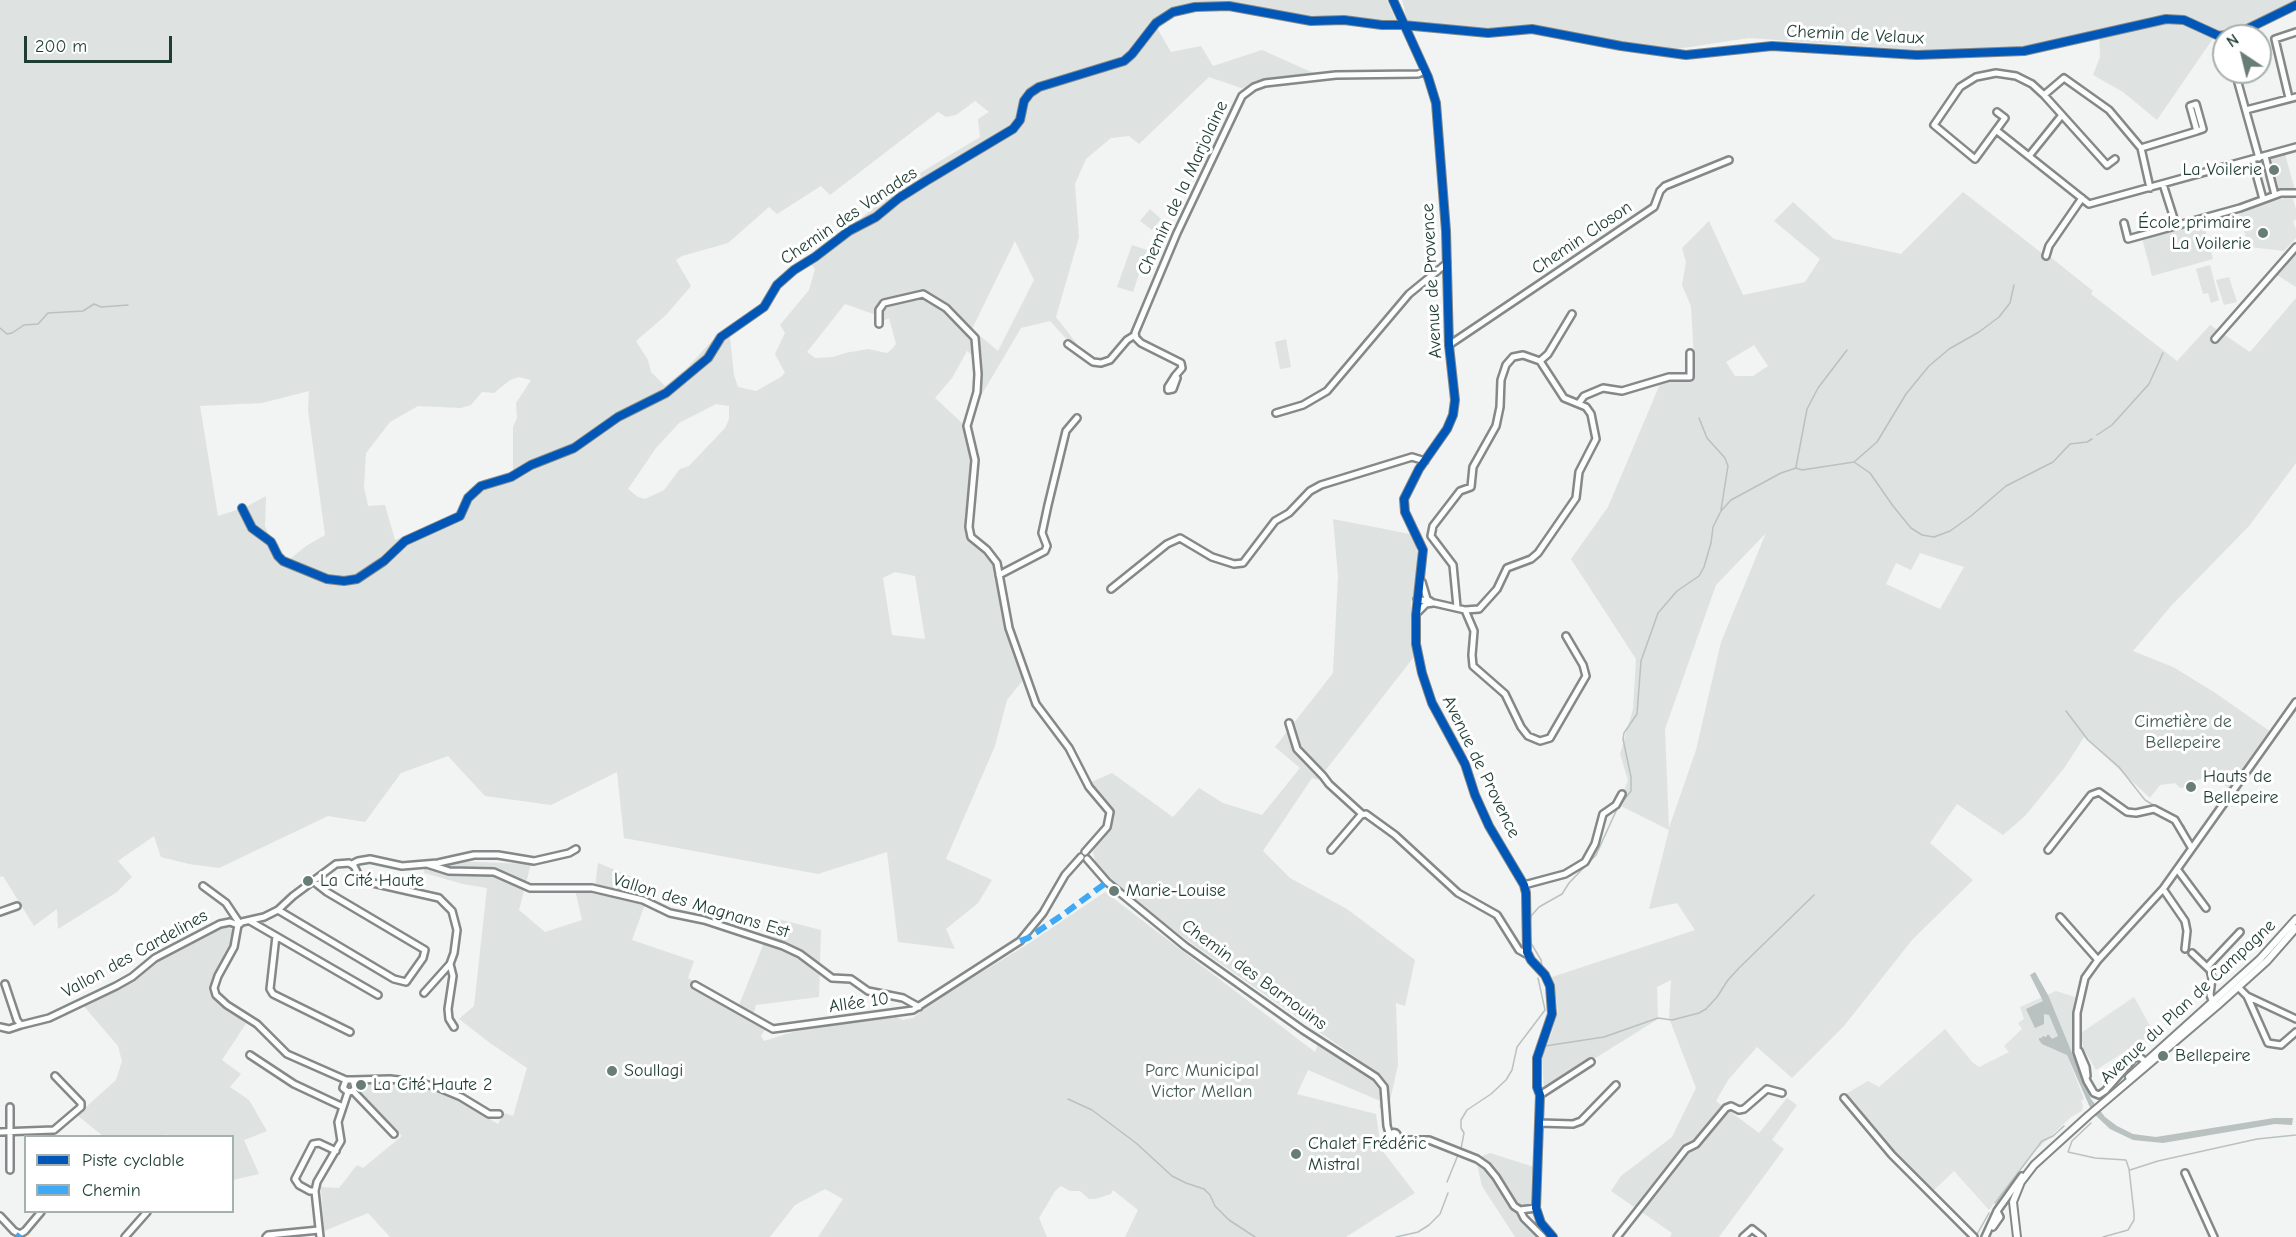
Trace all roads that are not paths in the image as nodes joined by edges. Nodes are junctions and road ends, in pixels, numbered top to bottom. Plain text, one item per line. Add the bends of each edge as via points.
1 (1393, 0) edge
2 (2296, 5) edge
3 (2257, 24) edge
4 (1403, 25) junction
5 (2296, 32) edge
6 (2212, 33) edge
7 (1425, 71) junction
8 (2238, 84) edge
9 (2044, 95) junction
10 (2296, 97) edge
11 (2289, 99) junction
12 (2246, 110) junction
13 (1997, 112) dead end
14 (2062, 115) junction
15 (1996, 130) junction
16 (2197, 131) dead end
17 (2296, 147) edge
18 (2141, 148) junction
19 (2029, 156) junction
20 (2262, 157) junction
21 (2115, 159) dead end
22 (2252, 159) junction
23 (1729, 160) dead end
24 (2163, 184) junction
25 (2150, 188) junction
26 (2296, 193) edge
27 (2275, 195) junction
28 (2082, 198) junction
29 (2263, 199) junction
30 (2124, 224) dead end
31 (2175, 225) junction
32 (2296, 247) edge
33 (2046, 256) dead end
34 (1447, 263) junction
35 (1572, 314) dead end
36 (879, 324) dead end
37 (1136, 335) junction
38 (2215, 339) dead end
39 (1068, 344) dead end
40 (1449, 345) junction
41 (1690, 353) dead end
42 (1540, 361) junction
43 (1175, 376) dead end
44 (1578, 403) junction
45 (1276, 413) dead end
46 (1077, 417) dead end
47 (1425, 461) junction
48 (242, 508) dead end
49 (999, 575) junction
50 (1421, 578) junction
51 (1111, 589) dead end
52 (1417, 599) junction
53 (1433, 603) junction
54 (1457, 607) junction
55 (1465, 610) junction
56 (1416, 615) junction
57 (1566, 636) dead end
58 (2296, 702) edge
59 (1289, 723) dead end
60 (1622, 794) dead end
61 (1362, 814) junction
62 (2191, 847) junction
63 (576, 849) dead end
64 (1331, 850) dead end
65 (2048, 850) dead end
66 (1084, 856) junction
67 (352, 864) junction
68 (427, 864) junction
69 (2177, 869) junction
70 (313, 881) junction
71 (1524, 885) junction
72 (203, 886) dead end
73 (2163, 889) junction
74 (17, 906) dead end
75 (2206, 908) dead end
76 (278, 909) junction
77 (0, 912) edge
78 (2060, 917) dead end
79 (2296, 919) edge
80 (250, 921) junction
81 (239, 924) junction
82 (2296, 928) edge
83 (2240, 932) dead end
84 (276, 936) junction
85 (2185, 949) dead end
86 (2192, 952) dead end
87 (1528, 955) junction
88 (2098, 960) junction
89 (450, 964) junction
90 (2207, 967) junction
91 (5, 984) dead end
92 (695, 985) dead end
93 (2238, 987) junction
94 (424, 993) dead end
95 (378, 995) dead end
96 (2247, 996) junction
97 (2213, 1003) junction
98 (919, 1007) junction
99 (2296, 1019) edge
100 (21, 1025) junction
101 (0, 1027) edge
102 (454, 1027) dead end
103 (350, 1032) dead end
104 (2296, 1032) edge
105 (250, 1055) dead end
106 (1591, 1062) dead end
107 (2147, 1063) junction
108 (54, 1076) dead end
109 (346, 1080) junction
110 (353, 1080) junction
111 (1616, 1085) dead end
112 (350, 1092) junction
113 (1782, 1093) dead end
114 (1540, 1095) junction
115 (1844, 1098) dead end
116 (10, 1107) dead end
117 (343, 1107) junction
118 (499, 1114) dead end
119 (1539, 1123) junction
120 (0, 1132) edge
121 (9, 1132) junction
122 (394, 1134) dead end
123 (336, 1151) junction
124 (2034, 1165) junction
125 (10, 1170) dead end
126 (2185, 1173) dead end
127 (315, 1191) junction
128 (1536, 1208) junction
129 (1520, 1210) junction
130 (40, 1213) edge
131 (146, 1213) edge
132 (0, 1216) edge
133 (319, 1230) junction
134 (291, 1235) edge
135 (125, 1237) edge
136 (266, 1237) edge
137 (320, 1237) edge
138 (1543, 1237) edge
139 (1552, 1237) edge
140 (1617, 1237) edge
141 (1743, 1237) edge
142 (1762, 1237) edge
143 (1974, 1237) edge
144 (1985, 1237) edge
145 (2017, 1237) edge
146 (2214, 1237) edge

1 - 4 street, Avenue de Provence
2 - 3 street, Chemin de Velaux
4 - 6 street, Chemin de Velaux via 1488,33 1532,29 1686,54 1772,46 1917,55 2006,53 2166,19 2184,20
4 - 7 street, Avenue de Provence
4 - 48 street, Chemin des Vanades via 1311,21 1229,6 1173,12 1155,23 1124,61 1030,93 1013,129 899,198 794,270 777,285 762,309 721,337 708,358 666,393 618,417 574,448 511,477 481,486 468,498 460,516 405,541 357,579 327,579 283,561 271,542 252,528
5 - 11 street via 2275,39
7 - 34 street, Avenue de Provence via 1436,104
7 - 37 street, Chemin de la Marjolaine via 1336,75 1265,83 1247,91 1192,201
8 - 12 street
9 - 14 street
9 - 15 street via 2016,76 1976,77 1960,87 1934,125 1976,159
9 - 18 street via 2064,78 2109,110
10 - 11 street
11 - 12 street
12 - 20 street
13 - 15 street via 2004,118
14 - 19 street
14 - 21 street via 2107,165
15 - 19 street
16 - 18 street
17 - 20 street
18 - 25 street
19 - 28 street
20 - 22 street
20 - 27 street
22 - 24 street
22 - 29 street
23 - 40 street, Chemin Closon via 1665,186 1654,207
24 - 25 street
24 - 31 street
25 - 28 street via 2089,204
26 - 27 street
27 - 29 street
28 - 33 street
29 - 31 street
30 - 31 street via 2128,238
32 - 38 street
34 - 40 street, Avenue de Provence
34 - 45 street via 1409,294 1327,391 1303,405
35 - 42 street
36 - 49 street via 879,310 884,303 923,294 946,308 975,338 977,392 967,426 975,460 969,527 971,537 997,563
37 - 39 street via 1110,360 1101,363 1093,362
37 - 43 street via 1141,343 1181,363 1182,369
40 - 47 street, Avenue de Provence via 1453,416
41 - 44 street via 1690,377 1669,377 1622,391 1603,388
42 - 44 street via 1564,398
42 - 54 street via 1523,355 1506,365 1496,426 1473,467 1471,487 1460,491 1433,526 1431,536 1454,565
44 - 55 street via 1591,414 1596,439 1579,472 1576,498 1538,553 1508,568 1497,589 1479,609
46 - 49 street via 1066,431 1042,526 1045,551
47 - 50 street, Avenue de Provence via 1404,499 1423,550
47 - 51 street via 1412,457 1321,484 1289,513 1275,520 1243,563 1212,557 1180,538
49 - 66 street via 1010,628 1032,696 1069,748 1089,787 1110,812 1107,827
50 - 52 street, Avenue de Provence
50 - 53 street via 1424,593
52 - 53 street
52 - 56 street, Avenue de Provence
53 - 54 street
53 - 56 street via 1426,604
54 - 55 street
55 - 57 street via 1474,631 1473,666 1504,694 1528,736 1540,741 1550,738 1586,676
56 - 71 street, Avenue de Provence via 1416,644 1432,703 1465,764 1488,826
58 - 62 street
59 - 61 street via 1297,749
60 - 71 street via 1616,805 1603,814 1596,844 1580,868
61 - 64 street
61 - 87 street via 1395,835 1458,893 1497,915 1519,950
62 - 65 street via 2175,820 2154,810 2127,812 2099,792 2091,795
62 - 69 street
63 - 68 street via 534,861 482,855
66 - 98 street, Allée 10 via 1065,875 1043,913 1020,941
66 - 129 street, Chemin des Barnouins via 1107,882 1185,946 1376,1077 1384,1087 1388,1121 1395,1136 1429,1140 1477,1159 1488,1166
67 - 68 street, Vallon des Cardelines via 365,859 397,866
67 - 70 street, Vallon des Cardelines via 340,862
67 - 89 street via 361,880 439,898 447,904 456,919 457,930
68 - 98 street, Vallon des Magnans Est via 449,871 494,872 530,888 592,888 643,900 670,913 783,946 832,978 851,979 868,991 903,998
69 - 73 street
69 - 75 street
70 - 76 street, Vallon des Cardelines
70 - 76 street via 424,950 423,958 406,982 394,979
71 - 87 street, Avenue de Provence
72 - 81 street via 226,903
73 - 85 street via 2185,921
73 - 88 street
74 - 77 street
76 - 80 street, Vallon des Cardelines
78 - 88 street
79 - 97 main road, Avenue du Plan de Campagne
80 - 81 street, Vallon des Cardelines
80 - 84 street
81 - 100 street, Vallon des Cardelines via 220,924 155,958 116,986 49,1018
81 - 109 street via 234,947 215,982 216,995 257,1024 287,1054
82 - 93 main road, Avenue du Plan de Campagne
83 - 90 street
84 - 95 street
84 - 103 street via 270,990 273,994
86 - 90 street
87 - 114 street via 1545,975 1552,999 1551,1020 1537,1058
88 - 107 street via 2085,978 2079,996 2076,1028 2077,1055 2087,1081 2094,1093 2100,1094 2132,1059 2139,1057
89 - 94 street
89 - 102 street via 453,976 448,1009
90 - 97 street via 2212,975
91 - 100 street
92 - 98 street, Allée 10 via 773,1029 907,1012
93 - 96 street
93 - 107 main road, Avenue du Plan de Campagne
96 - 99 street
96 - 104 street via 2268,1043 2281,1045
97 - 107 main road, Avenue du Plan de Campagne
100 - 101 street, Vallon des Cardelines
105 - 117 street via 294,1084
106 - 114 street
107 - 124 main road, Avenue du Plan de Campagne
108 - 121 street via 81,1107 54,1130
109 - 110 street
109 - 112 street via 343,1089
110 - 112 street via 355,1088
110 - 118 street via 416,1082 461,1097 489,1114
111 - 119 street via 1581,1121
112 - 117 street
112 - 122 street
113 - 140 street via 1767,1089 1744,1109 1726,1108 1696,1144 1680,1156
114 - 119 street
115 - 143 street via 1884,1146
116 - 121 street
117 - 123 street via 338,1122 341,1141
119 - 128 street
120 - 121 street
121 - 125 street
123 - 127 street
123 - 127 street via 316,1143 308,1153 295,1179 299,1185
124 - 144 street via 1997,1211 2000,1217
124 - 145 main road, Avenue du Plan de Campagne via 2013,1202
126 - 146 street
127 - 133 street
128 - 129 street
128 - 139 street
129 - 138 street, Chemin des Barnouins
130 - 132 street via 20,1234
131 - 135 street
133 - 134 street
133 - 137 street
134 - 136 street
141 - 142 street via 1752,1228

